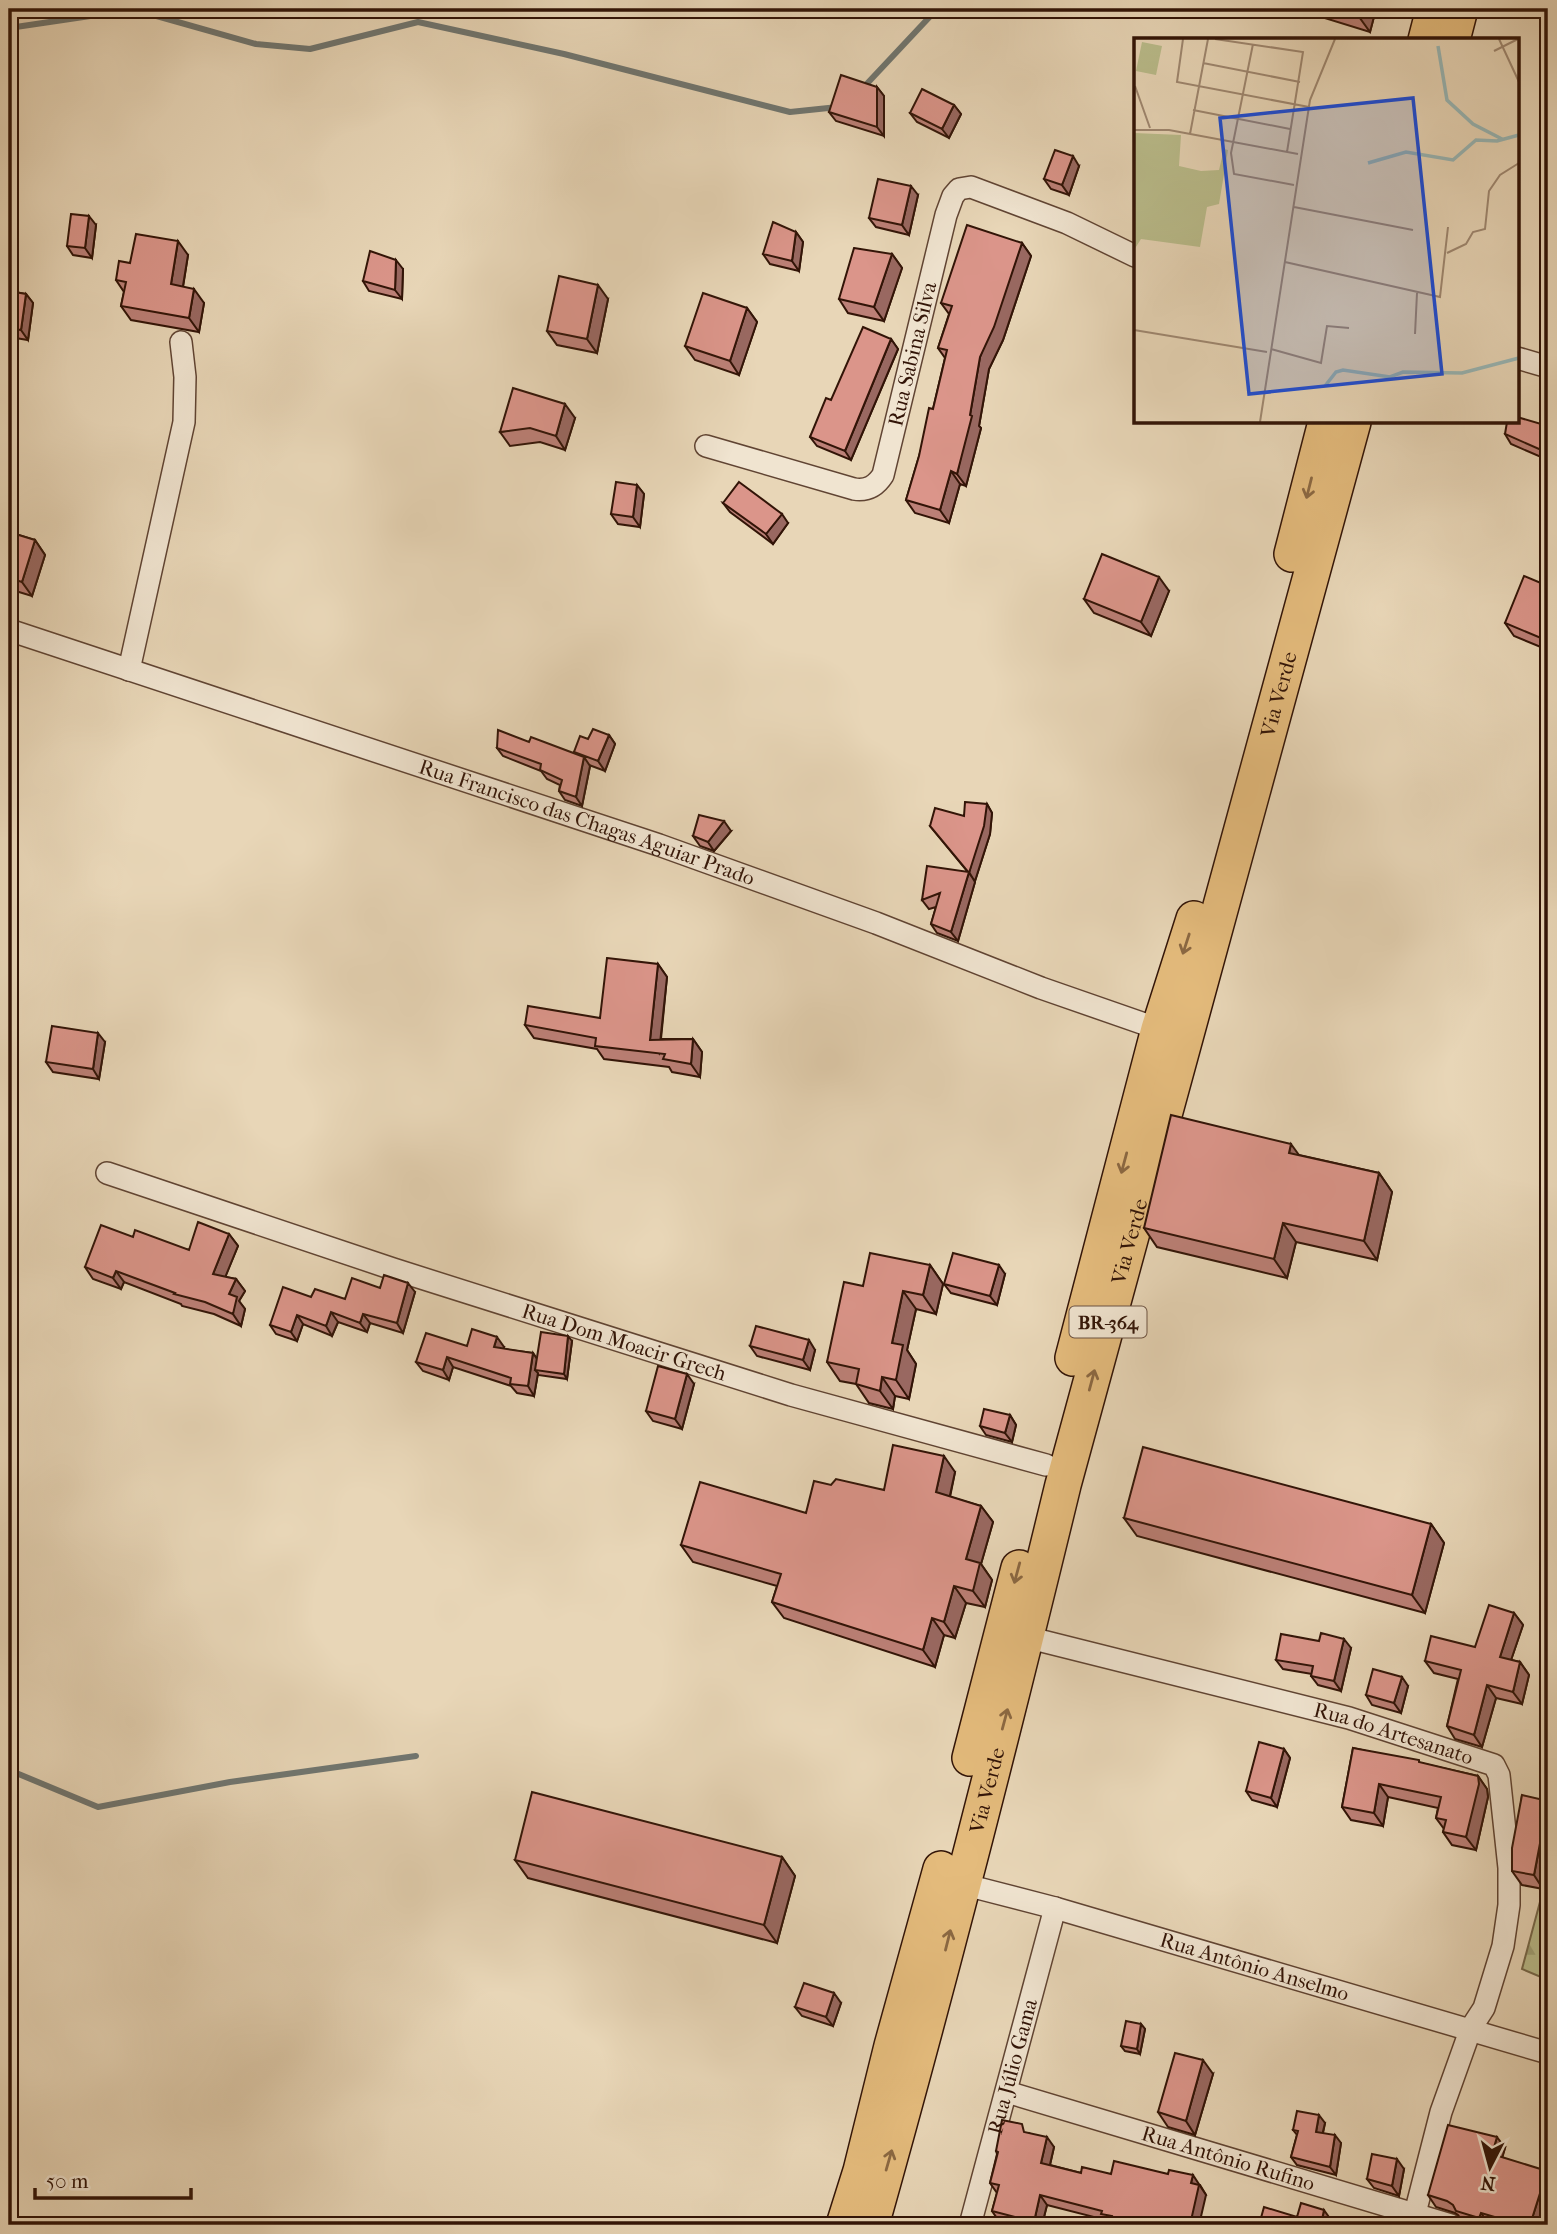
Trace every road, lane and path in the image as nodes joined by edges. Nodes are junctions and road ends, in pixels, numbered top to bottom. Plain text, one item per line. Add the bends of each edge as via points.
1 (1434, 9) edge
2 (1460, 9) edge
3 (1427, 38) edge
4 (1453, 38) edge
5 (1134, 256) edge
6 (181, 342) dead end
7 (1518, 358) edge
8 (1548, 367) edge
9 (1324, 424) edge
10 (1352, 424) edge
11 (706, 446) dead end
12 (9, 630) edge
13 (129, 670) junction
14 (1159, 1030) junction
15 (107, 1173) dead end
16 (1046, 1465) junction
17 (1026, 1637) junction
18 (962, 1884) junction
19 (1055, 1908) junction
20 (1471, 2028) junction
21 (1548, 2053) edge
22 (1007, 2092) junction
23 (1413, 2220) edge
24 (845, 2225) edge
25 (871, 2225) edge
26 (970, 2225) edge
27 (1451, 2225) edge

1 - 3 main road
2 - 4 main road
5 - 11 street, Rua Sabina Silva via 1067,223 971,187 959,189 946,215 878,482 854,489
6 - 13 street via 186,377 184,422
7 - 8 street
9 -> 14 main road, Via Verde / BR-364 via 1194,919
17 -> 10 main road, Via Verde / BR-364 via 1063,1485
12 - 13 street, Rua Francisco das Chagas Aguiar Prado
13 - 14 street, Rua Francisco das Chagas Aguiar Prado via 659,845
14 -> 16 main road, Via Verde / BR-364
15 - 16 street, Rua Dom Moacir Grech via 791,1395
16 -> 24 main road, Via Verde / BR-364
18 -> 17 main road, Via Verde / BR-364
17 - 20 street, Rua do Artesanato via 1349,1718 1494,1765 1506,1828 1509,1905 1493,1982
18 - 19 street, Rua Antônio Anselmo
25 -> 18 main road, Via Verde / BR-364
19 - 20 street, Rua Antônio Anselmo
19 - 22 street, Rua Júlio Gama
20 - 21 street, Rua Antônio Anselmo
20 - 23 street via 1441,2112
22 - 23 street, Rua Antônio Rufino
22 - 26 street, Rua Júlio Gama
23 - 27 street, Rua Antônio Rufino

